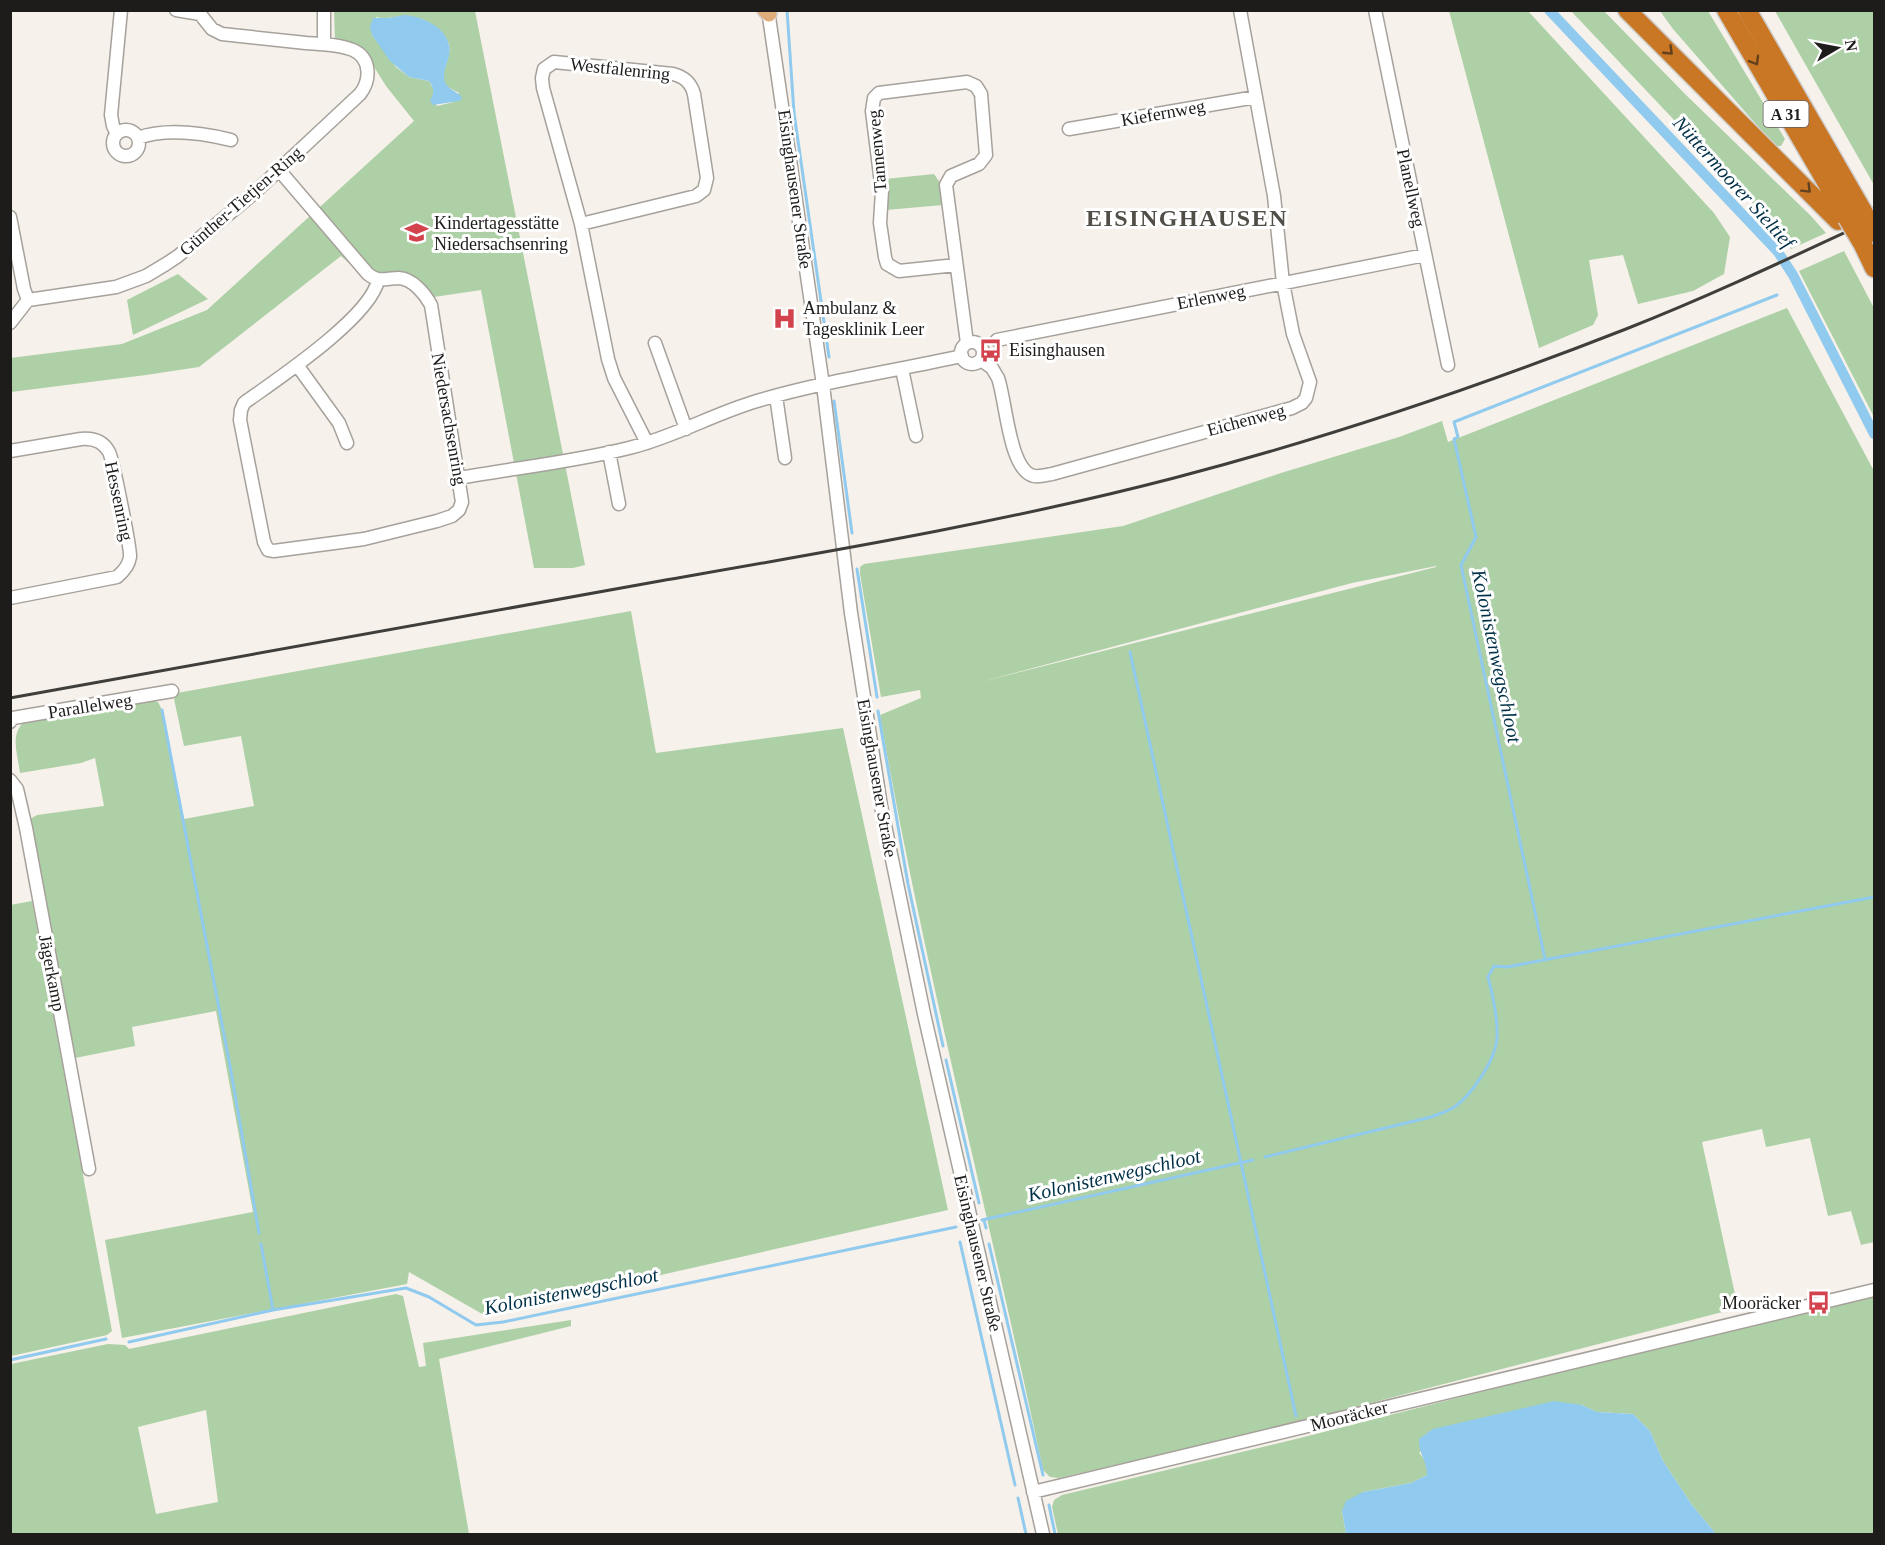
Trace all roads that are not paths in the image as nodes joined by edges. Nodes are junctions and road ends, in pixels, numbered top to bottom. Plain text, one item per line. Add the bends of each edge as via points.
1 (121, 10) edge
2 (176, 10) edge
3 (324, 10) edge
4 (1240, 10) edge
5 (1374, 10) edge
6 (1627, 10) edge
7 (1726, 10) edge
8 (1747, 10) edge
9 (768, 12) edge
10 (324, 44) junction
11 (1256, 97) junction
12 (1069, 129) dead end
13 (117, 134) junction
14 (138, 138) junction
15 (231, 140) dead end
16 (279, 170) junction
17 (10, 217) edge
18 (581, 224) junction
19 (1857, 226) edge
20 (1425, 255) junction
21 (956, 265) junction
22 (1875, 268) edge
23 (378, 280) junction
24 (1283, 283) junction
25 (28, 300) junction
26 (10, 323) edge
27 (997, 340) dead end
28 (968, 342) junction
29 (655, 343) dead end
30 (962, 356) junction
31 (981, 360) junction
32 (297, 365) junction
33 (1448, 365) dead end
34 (902, 369) junction
35 (823, 385) junction
36 (776, 396) junction
37 (686, 429) junction
38 (916, 436) dead end
39 (346, 443) dead end
40 (647, 443) junction
41 (10, 452) edge
42 (609, 452) junction
43 (785, 458) dead end
44 (459, 478) junction
45 (619, 504) dead end
46 (10, 598) edge
47 (172, 691) dead end
48 (10, 722) edge
49 (10, 780) edge
50 (88, 1169) dead end
51 (1875, 1290) edge
52 (1033, 1492) junction
53 (1042, 1534) edge

1 - 13 street via 111,115
2 - 10 street, Günther-Tietjen-Ring via 200,14 212,29 222,34
3 - 10 street
4 - 11 street, Eichenweg
5 - 20 street, Planellweg
6 -> 19 highway
7 -> 19 highway, A 31
8 - 19 highway, A 31
9 - 35 street, Eisinghausener Straße
10 - 16 street, Günther-Tietjen-Ring via 351,49 360,55 366,64 367,82 360,94
11 - 12 street, Kiefernweg
11 - 24 street, Eichenweg via 1274,196
13 - 14 street via 125,130
13 - 14 street via 113,145 124,156 137,149
14 - 15 street via 162,132
16 - 23 street via 368,274
16 - 25 street, Günther-Tietjen-Ring via 178,256 146,276 116,287
17 - 25 street
18 - 18 street, Westfalenring via 543,88 544,69 561,62 673,74 685,79 694,94 707,178 704,190 696,196
18 - 40 street, Westfalenring via 610,368
19 - 22 highway, A 31
20 - 24 street, Erlenweg
20 - 33 street, Planellweg
21 - 21 street, Tannenweg via 946,185 951,176 979,164 986,155 981,94 967,82 879,93 872,111 886,261 899,271
21 - 28 street, Tannenweg
23 - 32 street, Niedersachsenring via 372,297
23 - 44 street, Niedersachsenring via 408,281 431,305
24 - 27 street, Erlenweg
24 - 31 street, Eichenweg via 1293,334 1309,378 1309,390 1302,403 1052,474 1032,476 1018,464 1000,383 992,368
25 - 26 street
28 - 30 street via 962,347
28 - 31 street via 982,346
29 - 37 street
30 - 31 street via 970,364
30 - 34 street
32 - 39 street via 339,423
32 - 44 street, Niedersachsenring via 244,403 240,414 268,550 364,539 452,516 461,507
34 - 35 street
34 - 38 street
35 - 36 street
35 - 52 street, Eisinghausener Straße via 842,549 881,806 924,1014
36 - 37 street
36 - 43 street
37 - 40 street
40 - 42 street
41 - 46 street, Hessenring via 81,439 100,442 109,451 113,466 130,558 117,577
42 - 44 street
42 - 45 street
47 - 48 street, Parallelweg via 13,718
49 - 50 street, Jägerkamp via 17,789 26,828
51 - 52 street, Mooräcker
52 - 53 street, Eisinghausener Straße

